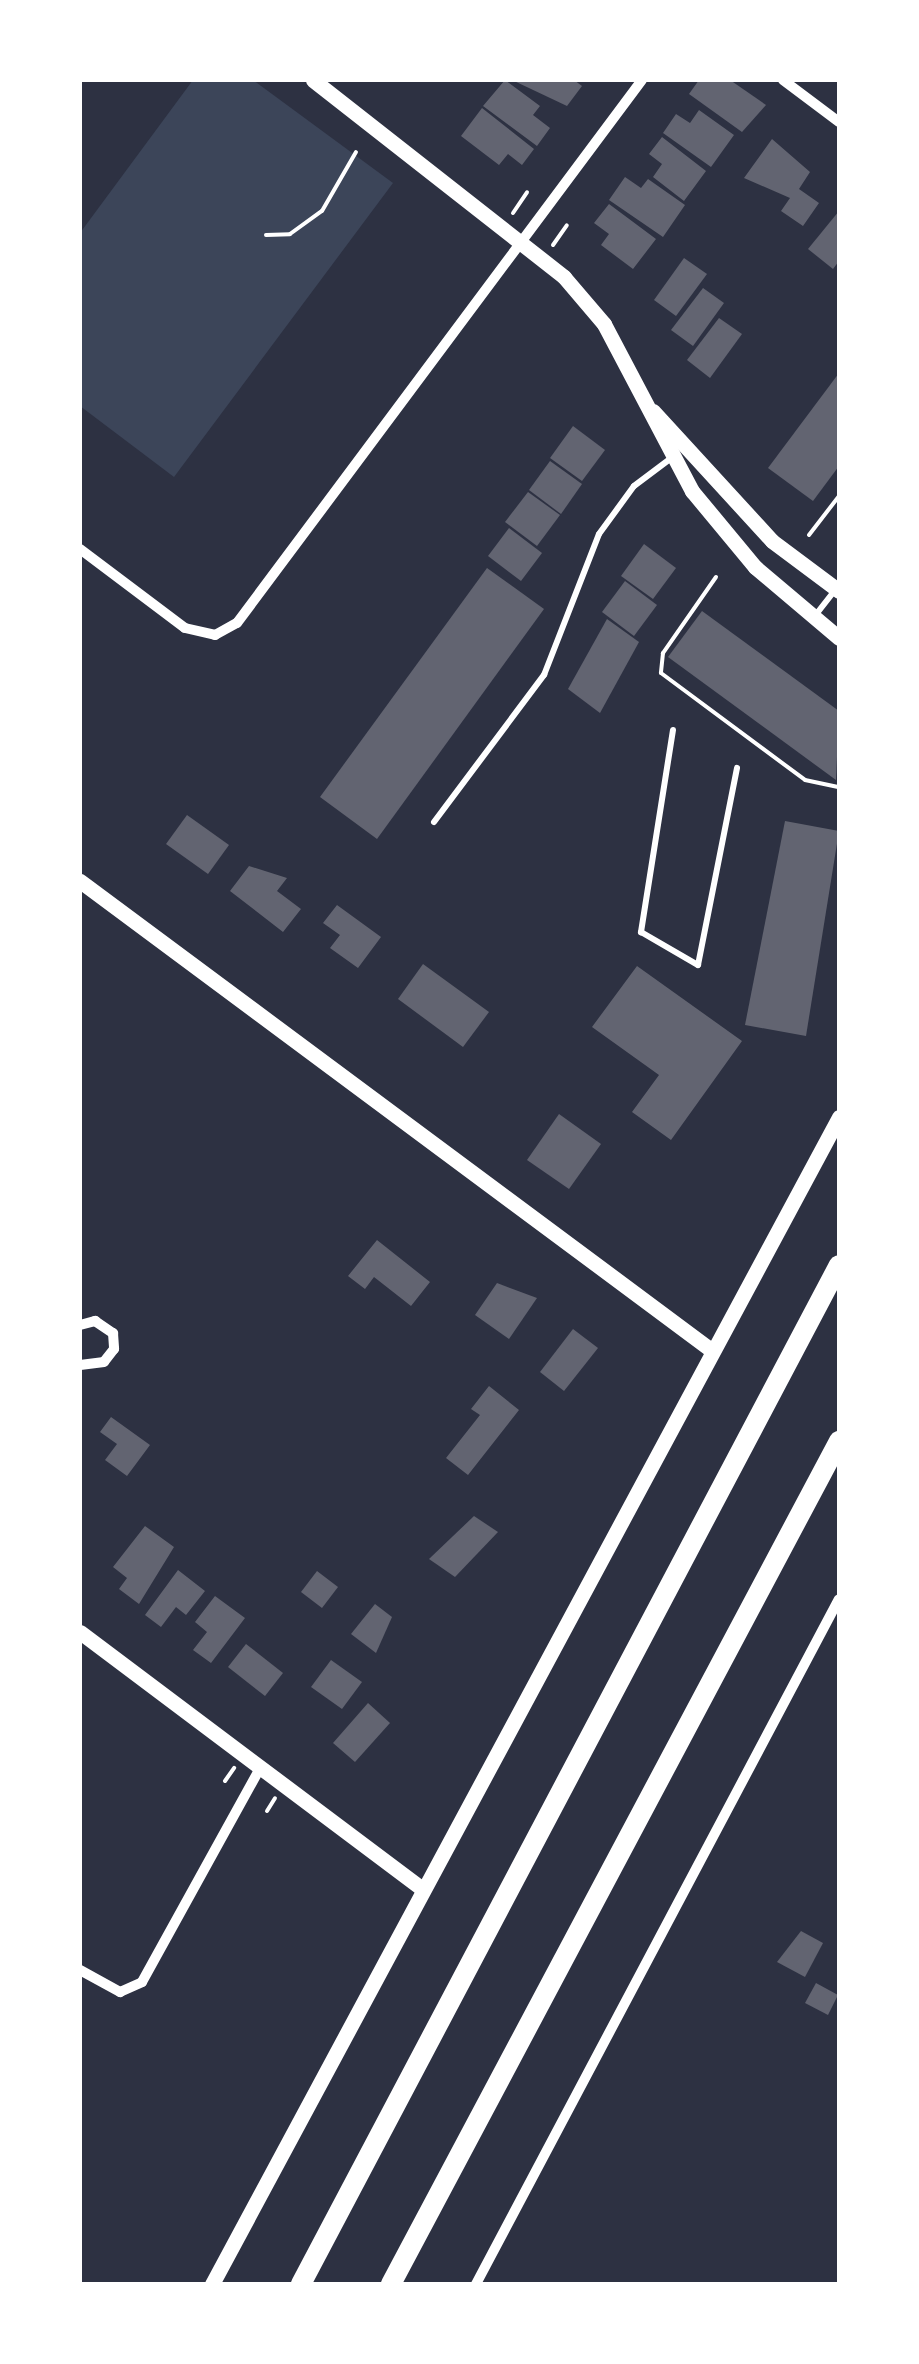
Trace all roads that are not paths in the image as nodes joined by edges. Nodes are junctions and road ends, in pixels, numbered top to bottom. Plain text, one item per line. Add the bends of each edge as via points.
1 (312, 80) edge
2 (642, 80) edge
3 (783, 80) edge
4 (839, 122) edge
5 (524, 237) junction
6 (650, 408) junction
7 (685, 444) junction
8 (671, 460) junction
9 (80, 549) edge
10 (837, 590) edge
11 (814, 618) junction
12 (839, 638) edge
13 (673, 730) dead end
14 (738, 768) dead end
15 (434, 822) dead end
16 (80, 881) edge
17 (839, 1117) edge
18 (839, 1266) edge
19 (80, 1324) edge
20 (710, 1349) junction
21 (80, 1365) edge
22 (839, 1441) edge
23 (839, 1599) edge
24 (80, 1632) edge
25 (260, 1768) junction
26 (423, 1890) junction
27 (80, 1970) edge
28 (212, 2284) edge
29 (301, 2284) edge
30 (391, 2284) edge
31 (476, 2284) edge

1 - 5 street
2 - 5 street
3 - 4 street
5 - 6 street via 604,324
5 - 9 street via 237,623 215,635 185,628
6 - 7 street
6 - 8 street
7 - 8 lane
7 - 10 street via 772,541
8 - 11 street via 722,530
8 - 15 lane via 634,486 599,534 544,675
10 - 11 lane
11 - 12 street
13 - 14 lane via 641,932 698,965
16 - 20 street
17 - 20 street
18 - 29 main road
19 - 21 street via 96,1320 113,1333 114,1348 104,1362
20 - 26 street
22 - 30 main road
23 - 31 street
24 - 25 street
25 - 26 street
25 - 27 street via 142,1982 120,1992
26 - 28 street

